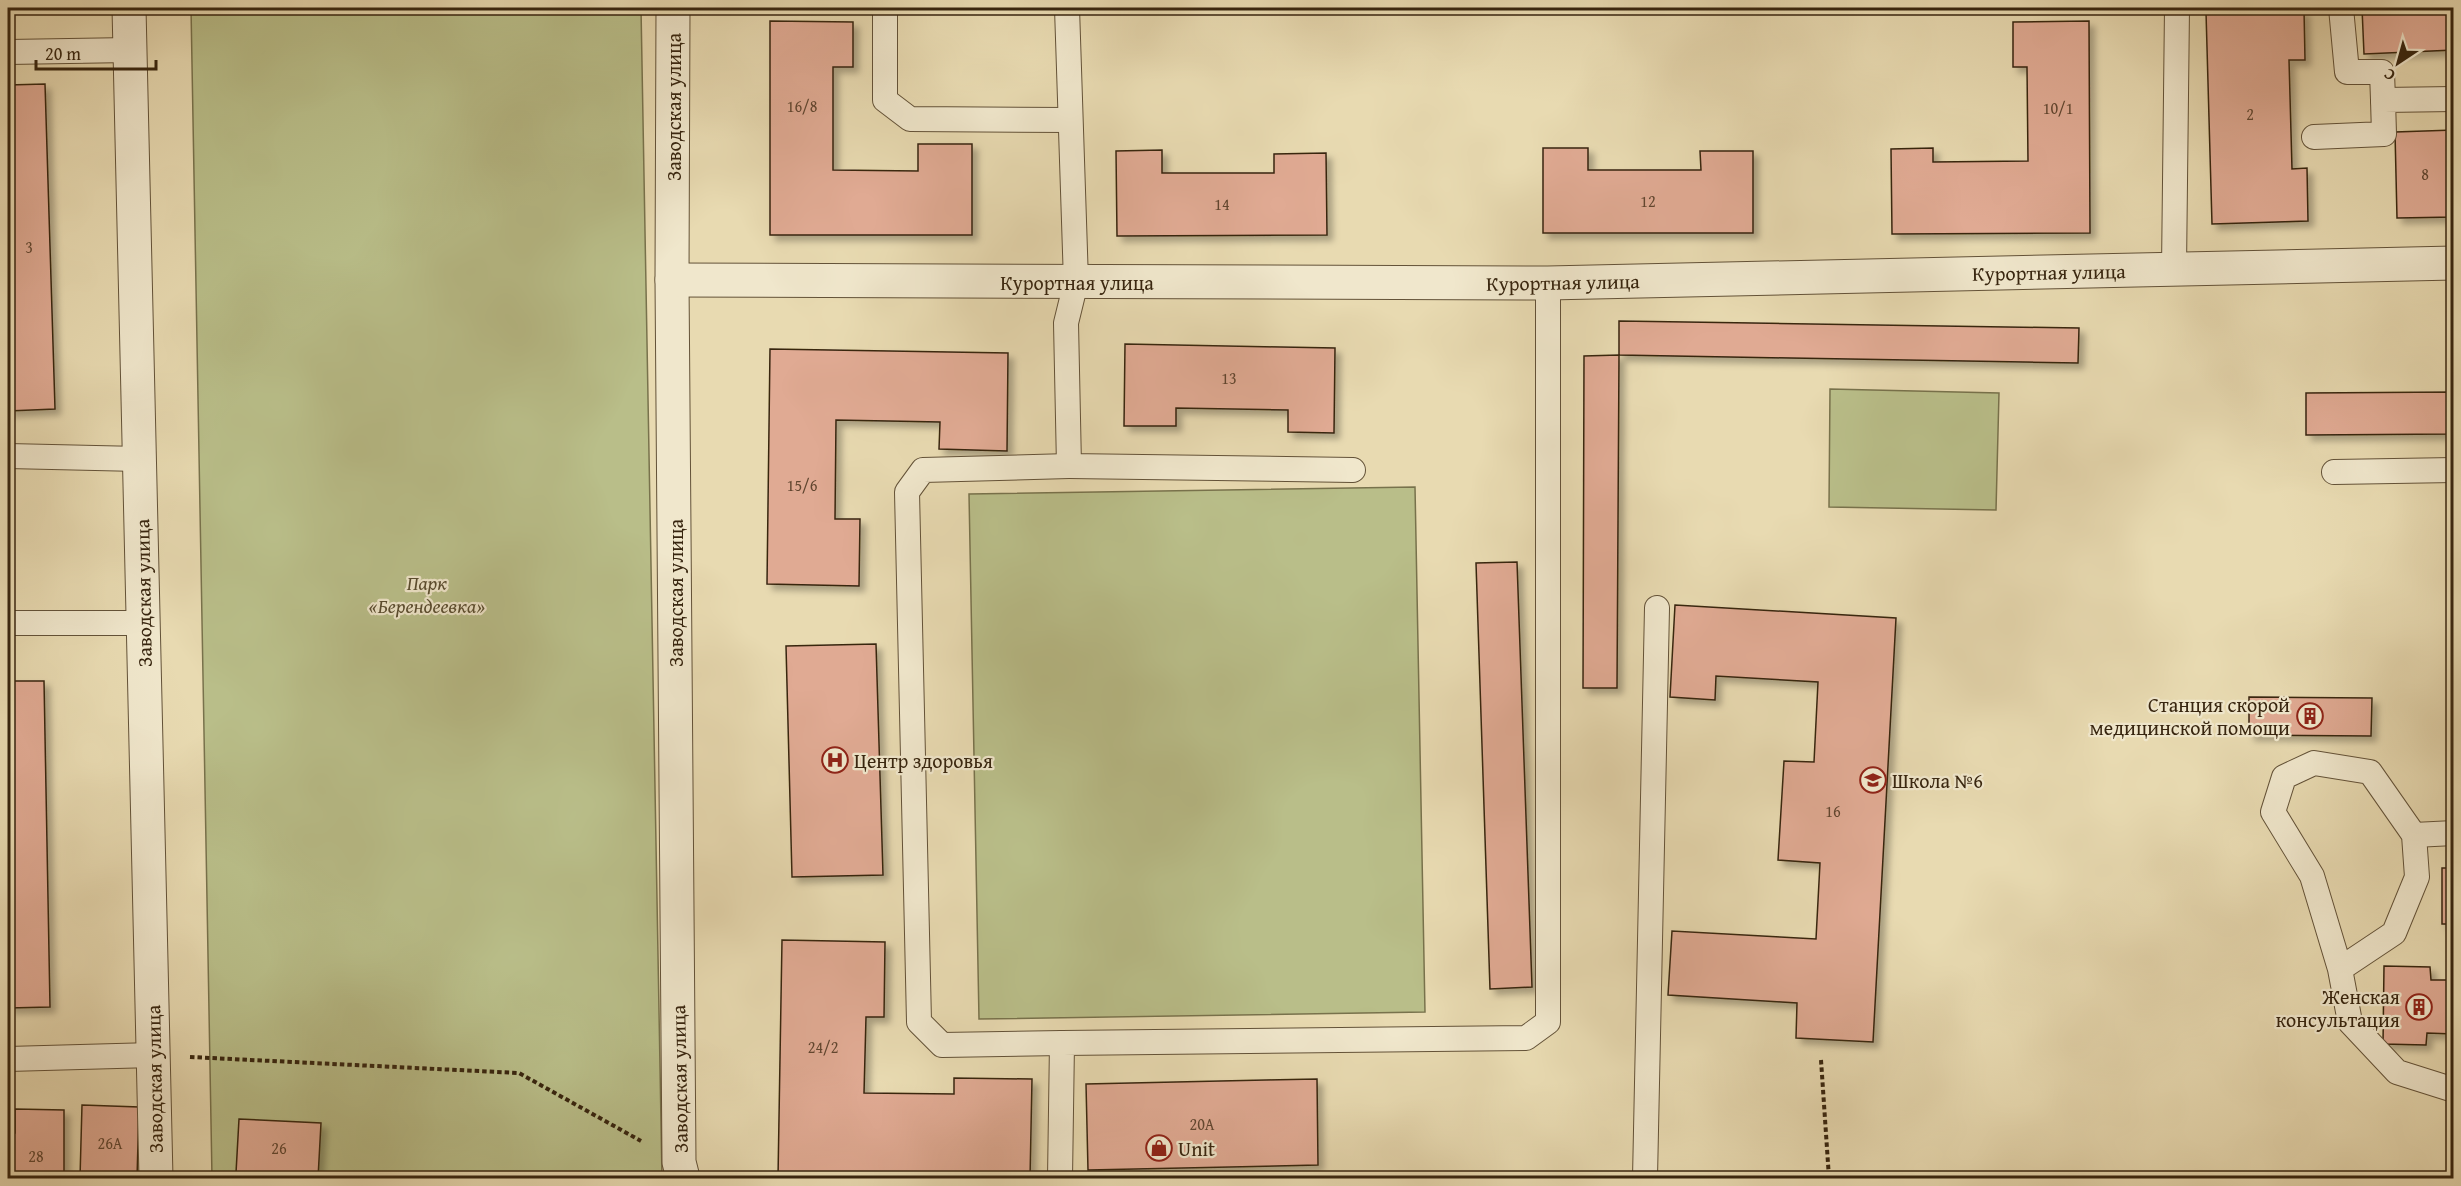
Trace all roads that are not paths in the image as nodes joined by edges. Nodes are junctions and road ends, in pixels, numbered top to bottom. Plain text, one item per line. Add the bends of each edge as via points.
1 (129, 8) edge
2 (673, 8) edge
3 (885, 8) edge
4 (1067, 8) edge
5 (2177, 8) edge
6 (2341, 8) edge
7 (130, 50) junction
8 (8, 52) edge
9 (2454, 99) edge
10 (2383, 100) junction
11 (1070, 120) junction
12 (2314, 137) dead end
13 (2454, 263) edge
14 (2174, 269) junction
15 (672, 280) junction
16 (1076, 282) junction
17 (1548, 283) junction
18 (8, 456) edge
19 (139, 459) junction
20 (1069, 466) junction
21 (1353, 470) dead end
22 (2454, 470) edge
23 (2334, 472) dead end
24 (1657, 608) dead end
25 (8, 623) edge
26 (143, 623) junction
27 (2454, 833) edge
28 (2414, 835) junction
29 (2340, 969) junction
30 (1062, 1043) junction
31 (153, 1055) junction
32 (8, 1059) edge
33 (2454, 1090) edge
34 (681, 1170) edge
35 (156, 1179) edge
36 (1060, 1179) edge
37 (1645, 1179) edge

1 - 7 street, Заводская улица
2 - 15 street, Заводская улица
3 - 11 lane via 885,100 910,119
4 - 11 lane
5 - 14 lane
6 - 10 lane via 2347,72 2382,72
7 - 8 lane
7 - 19 street, Заводская улица
9 - 10 lane
10 - 12 lane via 2384,134
11 - 16 lane
13 - 14 street, Курортная улица
14 - 17 street, Курортная улица
15 - 16 street, Курортная улица
15 - 34 street, Заводская улица
16 - 17 street, Курортная улица
16 - 20 lane via 1066,323
17 - 30 lane via 1548,1022 1526,1038
18 - 19 lane
19 - 26 street, Заводская улица
20 - 21 lane
20 - 30 lane via 923,470 907,492 920,1022 942,1045
22 - 23 lane
24 - 37 lane
25 - 26 lane
26 - 31 street, Заводская улица
27 - 28 lane
28 - 29 lane via 2417,877 2394,933
28 - 29 lane via 2370,772 2314,763 2284,777 2273,812 2312,876
29 - 33 lane via 2350,1022 2397,1072
30 - 36 lane
31 - 32 lane
31 - 35 street, Заводская улица

